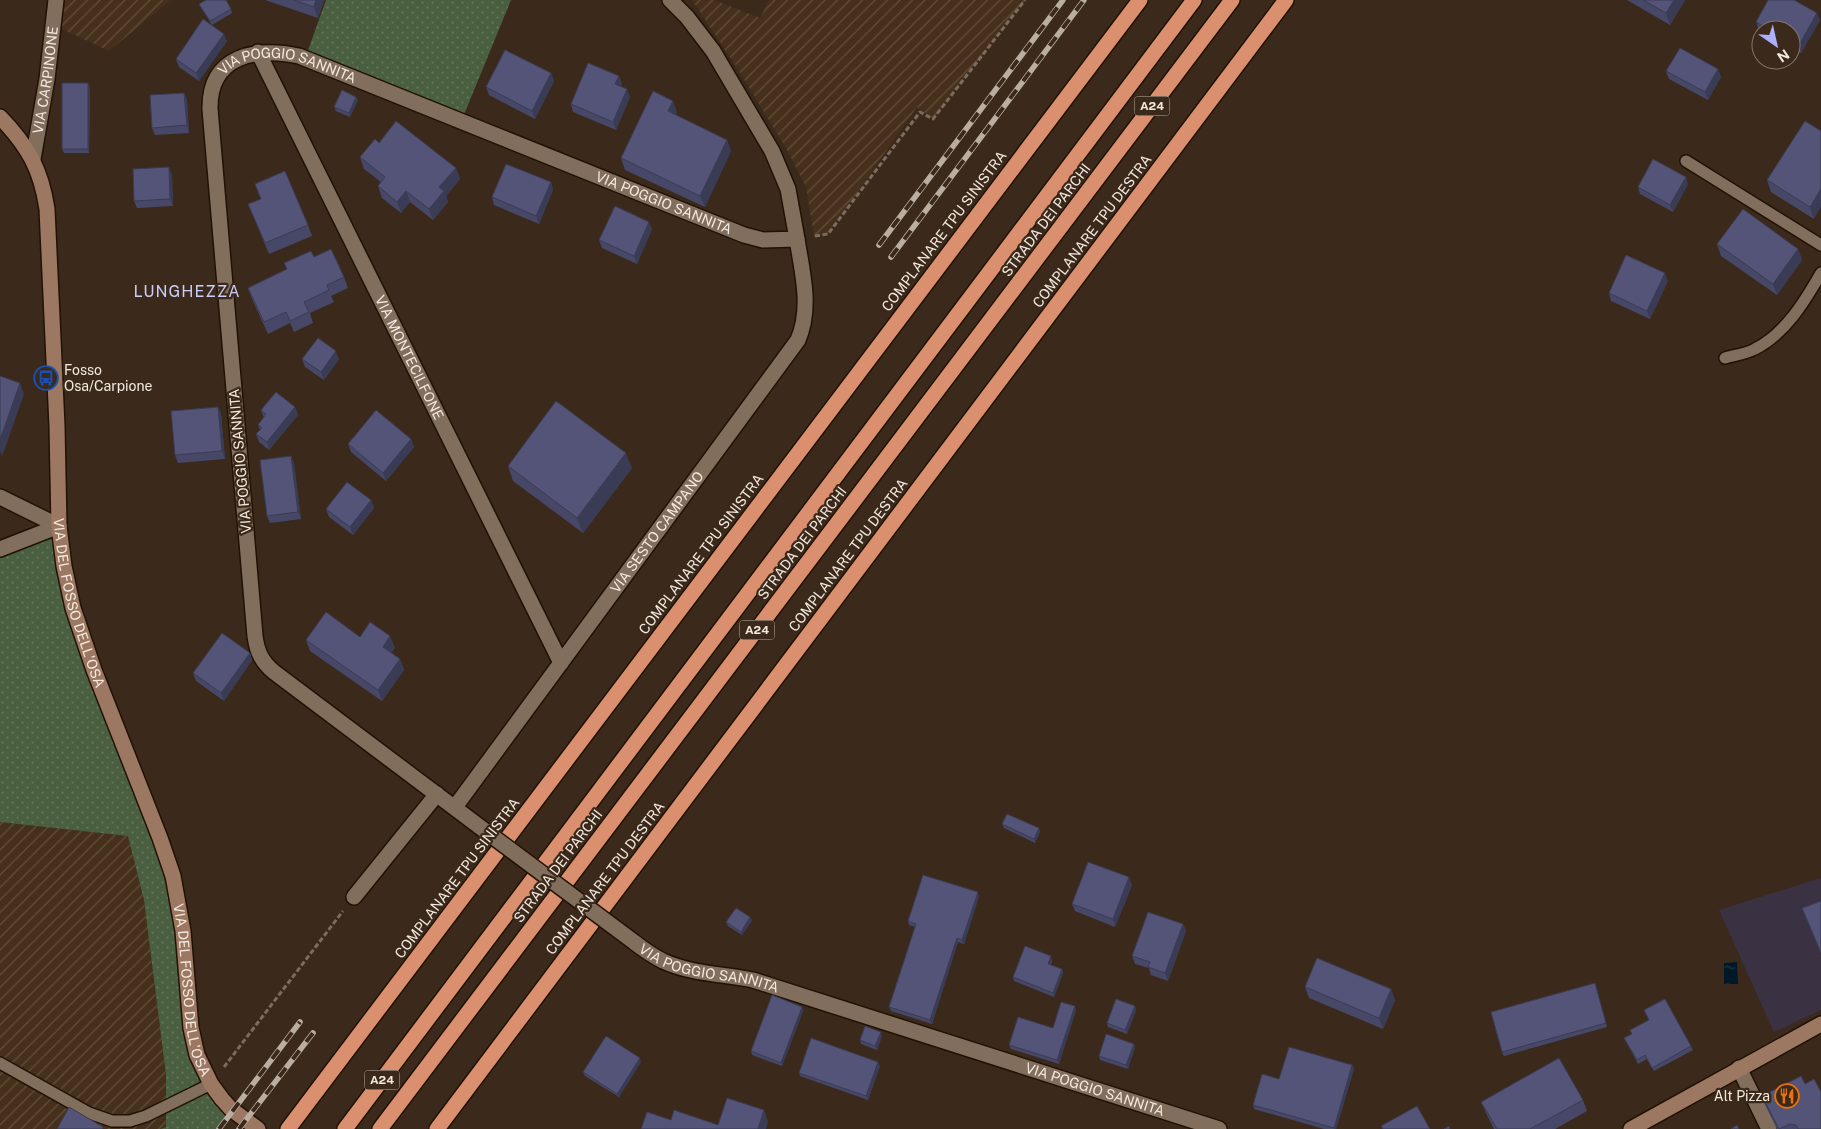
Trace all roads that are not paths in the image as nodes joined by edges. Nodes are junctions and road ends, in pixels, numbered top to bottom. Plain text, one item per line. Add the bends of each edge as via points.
1 (56, 0) edge
2 (670, 0) edge
3 (1140, 0) edge
4 (1194, 0) edge
5 (1232, 0) edge
6 (1286, 0) edge
7 (258, 52) junction
8 (0, 117) edge
9 (33, 159) junction
10 (1686, 161) dead end
11 (797, 239) junction
12 (1821, 245) edge
13 (1821, 272) edge
14 (1725, 358) dead end
15 (0, 497) edge
16 (59, 526) junction
17 (0, 549) edge
18 (561, 663) junction
19 (437, 794) junction
20 (455, 807) junction
21 (354, 897) road end
22 (1820, 1028) edge
23 (0, 1063) edge
24 (1739, 1068) junction
25 (211, 1084) junction
26 (258, 1129) edge
27 (288, 1129) edge
28 (345, 1129) edge
29 (380, 1129) edge
30 (437, 1129) edge
31 (1219, 1129) edge
32 (1631, 1129) edge
33 (1770, 1129) edge

1 - 9 street, VIA CARPINONE via 48,79
2 - 11 street via 687,17 721,63 772,151 788,189
3 - 27 highway, COMPLANARE TPU SINISTRA
4 - 28 highway, STRADA DEI PARCHI / A24
5 - 29 highway, STRADA DEI PARCHI / A24
6 - 30 highway, COMPLANARE TPU DESTRA
7 - 11 street, VIA POGGIO SANNITA via 278,52 314,61 744,235 770,241
7 - 18 street, VIA MONTECILFONE
7 - 19 street, VIA POGGIO SANNITA via 245,55 225,67 213,85 210,103 257,648 262,661 274,672
8 - 9 street, VIA DEL FOSSO DELL'OSA
9 - 16 street, VIA DEL FOSSO DELL'OSA via 42,182 48,219
10 - 12 lane
11 - 18 street, VIA SESTO CAMPANO via 806,301 805,320 798,340
13 - 14 lane via 1790,321 1773,337 1754,350
15 - 16 street
16 - 17 street
16 - 25 street, VIA DEL FOSSO DELL'OSA via 67,581 81,635 173,876 183,931 193,1042
18 - 20 street, VIA SESTO CAMPANO
19 - 20 street, VIA POGGIO SANNITA
19 - 21 street
20 - 31 street, VIA POGGIO SANNITA, bridge via 634,942 670,964 753,980
22 - 24 street
23 - 25 lane, VIA DEL FOSSO DELL'OSA via 89,1113 112,1121 130,1121 146,1116
24 - 32 street
24 - 33 street
25 - 26 street, VIA DEL FOSSO DELL'OSA via 231,1108

